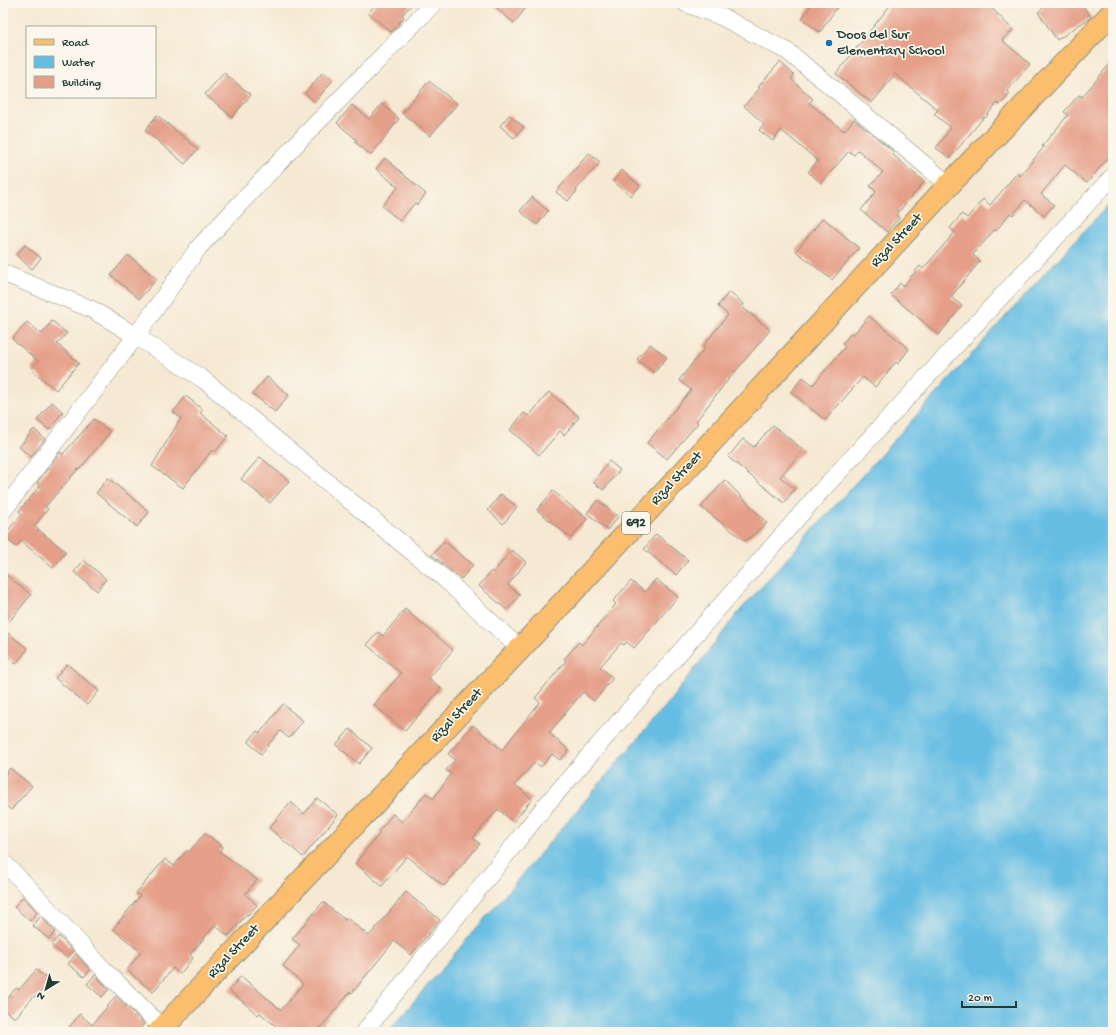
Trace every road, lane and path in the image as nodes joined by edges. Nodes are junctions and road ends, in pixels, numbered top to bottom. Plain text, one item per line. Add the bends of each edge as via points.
1 (434, 3) edge
2 (685, 3) edge
3 (1113, 12) edge
4 (1113, 176) edge
5 (949, 185) junction
6 (3, 273) edge
7 (136, 336) junction
8 (3, 511) edge
9 (520, 649) junction
10 (3, 862) edge
11 (161, 1030) edge
12 (364, 1032) edge

1 - 7 street via 199,247
2 - 5 street via 722,17 787,52
3 - 5 main road, Rizal Street / 692
4 - 12 street via 815,497 546,805
5 - 9 main road, Rizal Street / 692
6 - 7 street via 91,309
7 - 8 street
7 - 9 street via 204,380 446,580
9 - 11 main road, Rizal Street / 692
10 - 11 street

